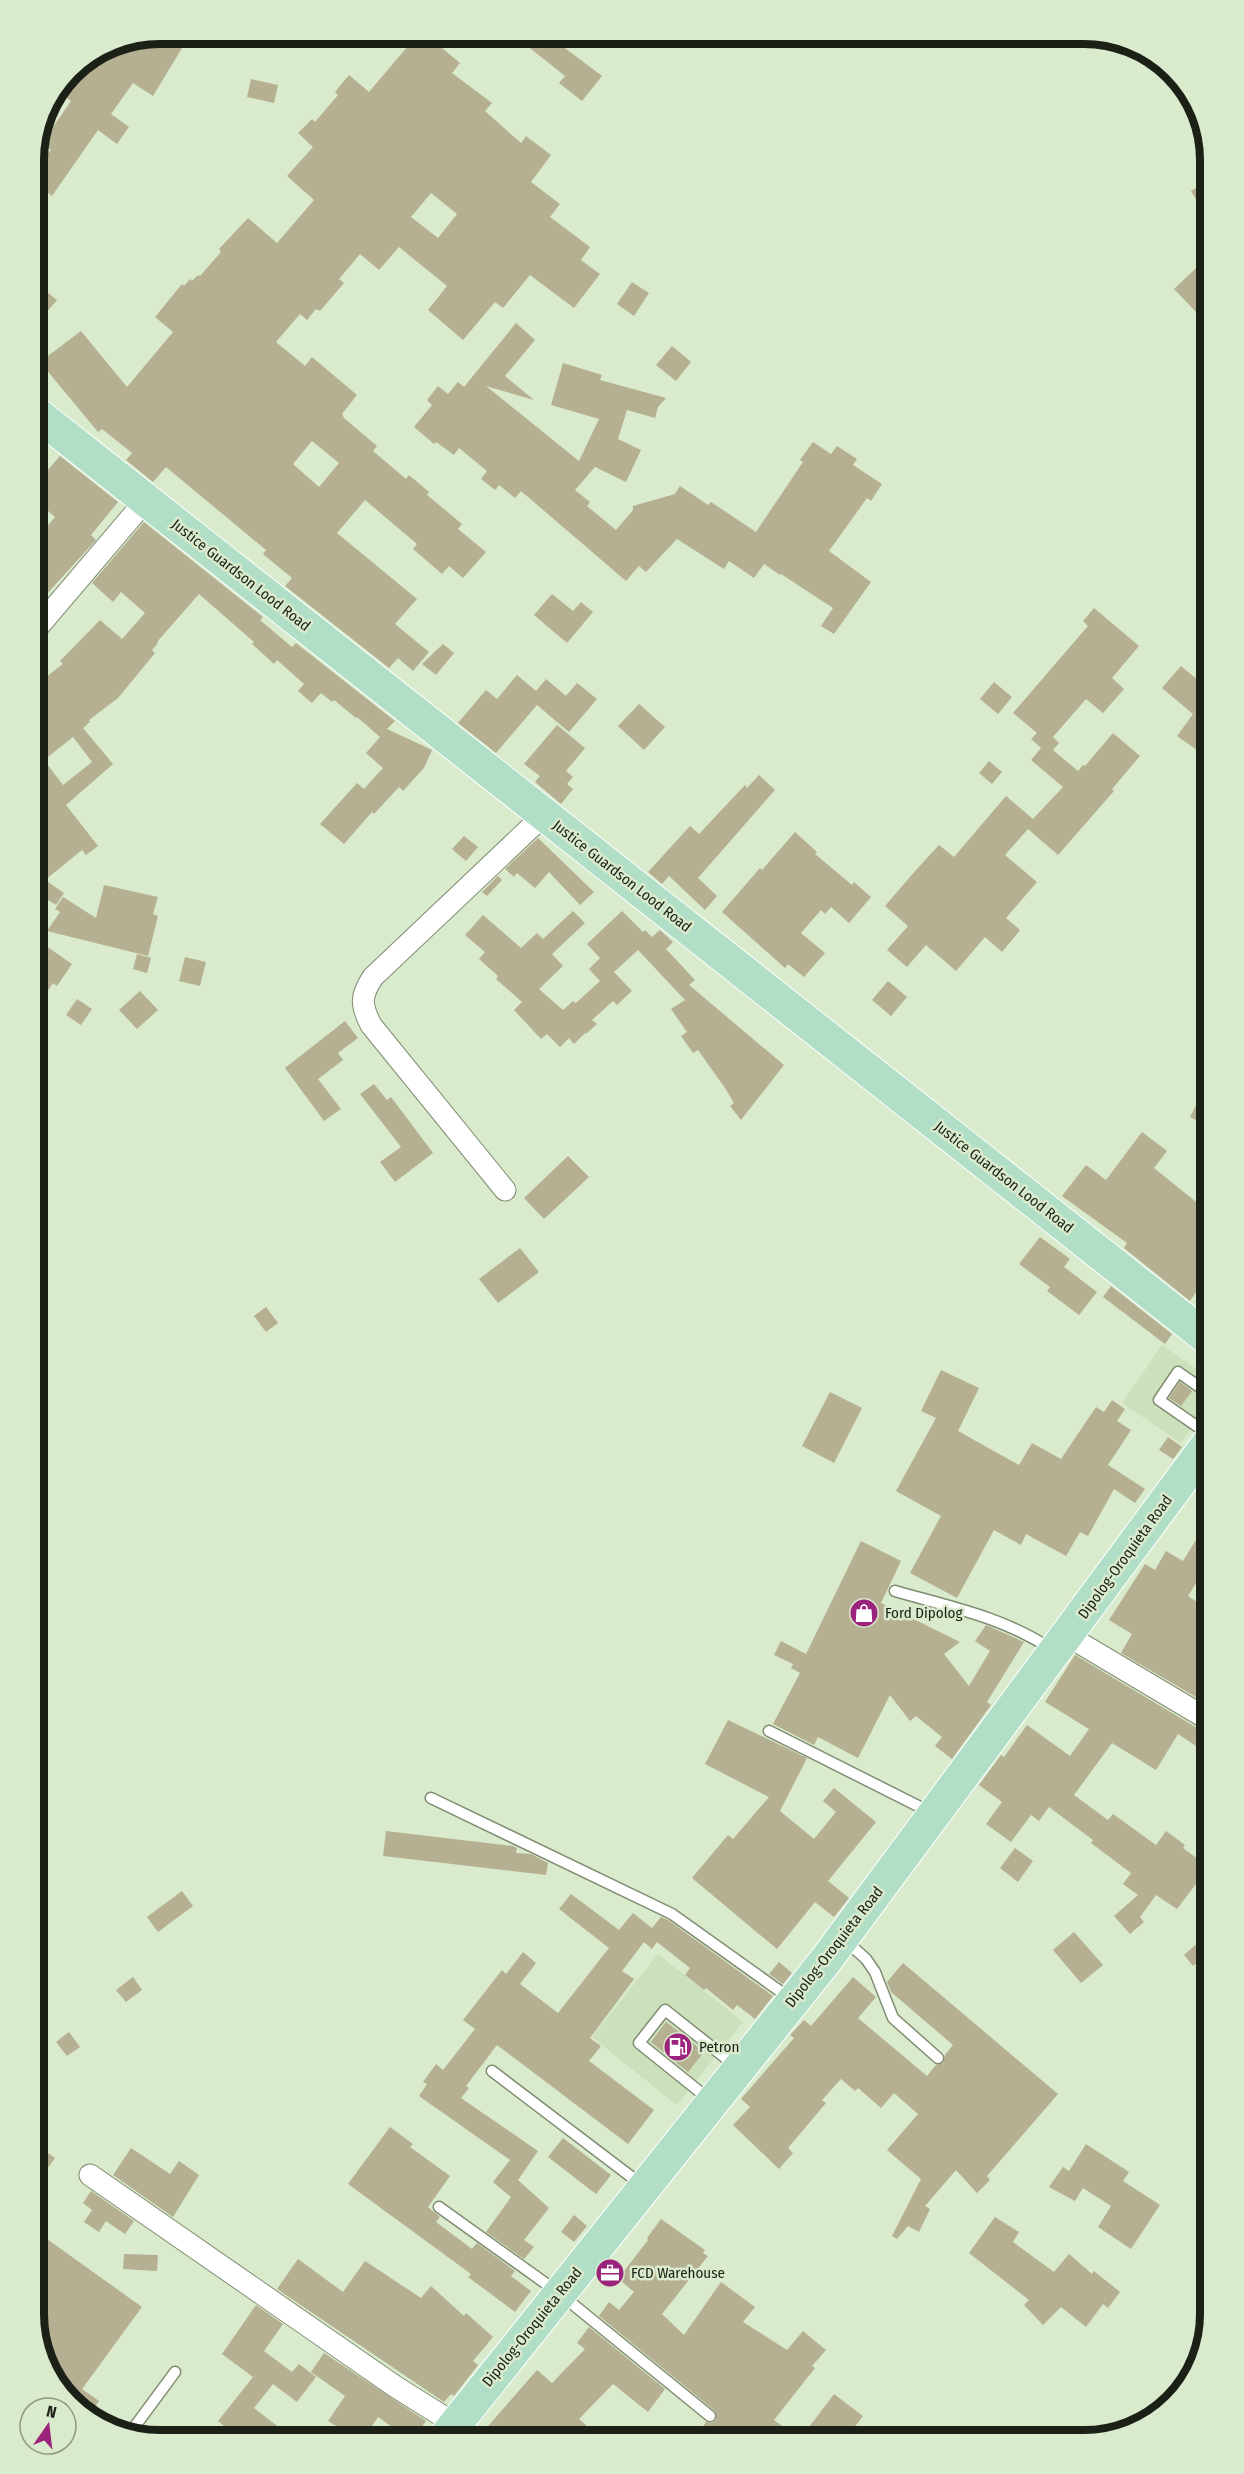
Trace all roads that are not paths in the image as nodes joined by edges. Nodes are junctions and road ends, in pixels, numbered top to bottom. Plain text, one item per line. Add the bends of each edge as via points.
1 (44, 420) edge
2 (146, 500) junction
3 (44, 620) edge
4 (545, 814) junction
5 (505, 1190) dead end
6 (1200, 1332) edge
7 (1200, 1387) edge
8 (1200, 1430) edge
9 (1200, 1453) edge
10 (895, 1592) dead end
11 (1062, 1644) junction
12 (1200, 1715) edge
13 (769, 1731) dead end
14 (431, 1798) dead end
15 (935, 1815) junction
16 (842, 1938) junction
17 (793, 2001) junction
18 (938, 2058) dead end
19 (739, 2069) junction
20 (492, 2071) dead end
21 (713, 2102) junction
22 (90, 2175) dead end
23 (644, 2187) junction
24 (439, 2207) dead end
25 (560, 2293) junction
26 (175, 2372) dead end
27 (710, 2416) dead end
28 (134, 2427) edge
29 (447, 2430) edge
30 (451, 2430) edge

1 - 2 main road, Justice Guardson Lood Road
2 - 3 street
2 - 4 main road, Justice Guardson Lood Road
4 - 5 street via 373,976 363,992 371,1025
4 - 6 main road, Justice Guardson Lood Road
7 - 8 lane via 1178,1372 1159,1400
9 - 11 main road, Dipolog-Oroquieta Road
10 - 11 lane via 1005,1623
11 - 12 street
11 - 15 main road, Dipolog-Oroquieta Road
13 - 15 lane
14 - 17 lane via 672,1914
15 - 16 main road, Dipolog-Oroquieta Road
16 - 17 main road, Dipolog-Oroquieta Road
16 - 18 lane via 875,1971 898,2024
17 - 19 main road, Dipolog-Oroquieta Road
19 - 21 main road, Dipolog-Oroquieta Road
19 - 21 lane via 665,2010 639,2043
20 - 23 lane
21 - 23 main road, Dipolog-Oroquieta Road
22 - 29 street via 396,2387
23 - 25 main road, Dipolog-Oroquieta Road
24 - 25 lane
25 - 27 lane
25 - 30 main road, Dipolog-Oroquieta Road
26 - 28 lane

